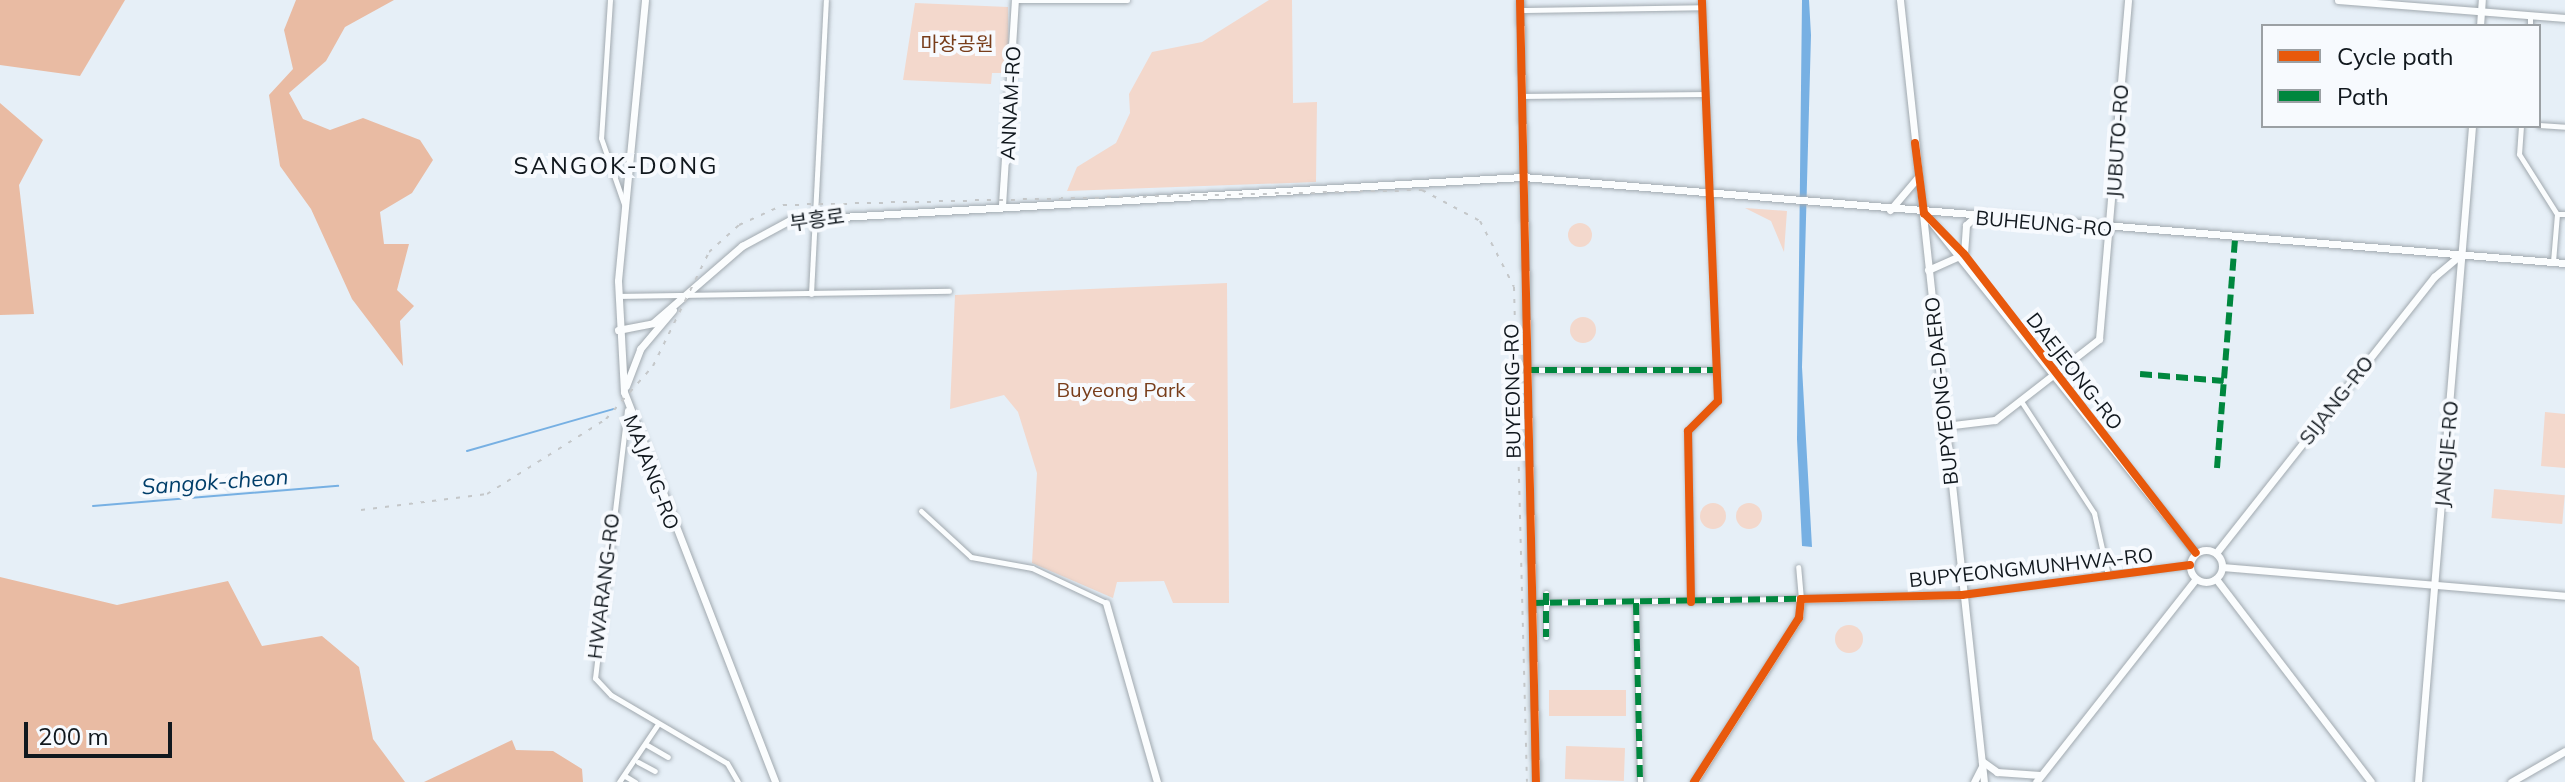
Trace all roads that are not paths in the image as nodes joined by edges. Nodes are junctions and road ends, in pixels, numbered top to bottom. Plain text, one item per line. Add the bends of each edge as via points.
1 (610, 0) edge
2 (645, 0) edge
3 (826, 0) edge
4 (1017, 0) edge
5 (1127, 0) edge
6 (1520, 0) edge
7 (1900, 0) edge
8 (2128, 0) edge
9 (2338, 0) edge
10 (2482, 0) edge
11 (1702, 4) edge
12 (1520, 10) junction
13 (2481, 12) junction
14 (2530, 16) junction
15 (2565, 18) edge
16 (2480, 24) edge
17 (2530, 24) edge
18 (1704, 94) junction
19 (1522, 96) junction
20 (2541, 125) edge
21 (2565, 127) edge
22 (2472, 128) edge
23 (2521, 128) edge
24 (1919, 175) junction
25 (1523, 177) junction
26 (1712, 195) junction
27 (1002, 205) junction
28 (625, 208) junction
29 (1890, 211) junction
30 (1924, 213) junction
31 (2557, 214) junction
32 (2565, 214) edge
33 (810, 217) junction
34 (1975, 217) junction
35 (2110, 228) junction
36 (1964, 254) junction
37 (2462, 254) junction
38 (2553, 262) junction
39 (2565, 263) edge
40 (1928, 270) junction
41 (949, 291) dead end
42 (811, 294) junction
43 (617, 296) junction
44 (688, 296) junction
45 (674, 308) junction
46 (618, 330) junction
47 (1527, 370) junction
48 (1717, 370) junction
49 (2057, 374) junction
50 (624, 392) junction
51 (2021, 401) junction
52 (627, 410) junction
53 (1945, 426) junction
54 (921, 511) dead end
55 (2196, 553) junction
56 (2216, 553) junction
57 (2190, 565) junction
58 (1798, 567) dead end
59 (2222, 567) junction
60 (2108, 575) junction
61 (2196, 579) junction
62 (2216, 579) junction
63 (2435, 586) junction
64 (1546, 593) dead end
65 (1962, 595) junction
66 (2565, 596) edge
67 (1801, 599) junction
68 (1691, 602) junction
69 (1106, 603) joint
70 (1532, 603) junction
71 (1546, 603) junction
72 (1636, 603) junction
73 (1546, 637) dead end
74 (658, 724) junction
75 (647, 745) junction
76 (2565, 751) edge
77 (668, 757) dead end
78 (638, 762) junction
79 (1982, 763) junction
80 (655, 771) dead end
81 (625, 776) junction
82 (2039, 780) edge
83 (2420, 781) edge
84 (619, 782) edge
85 (635, 782) edge
86 (738, 782) edge
87 (775, 782) edge
88 (1157, 782) edge
89 (1536, 782) edge
90 (1640, 782) edge
91 (1694, 782) edge
92 (1974, 782) edge
93 (1984, 782) edge
94 (2371, 782) edge
95 (2409, 782) edge
96 (2511, 782) edge

1 - 28 street via 601,138
2 - 28 main road, MAJANG-RO
3 - 33 street
4 - 5 street
4 - 27 main road, ANNAM-RO
6 - 12 main road, BUYEONG-RO
7 - 24 main road, BUPYEONG-DAERO
8 - 35 main road, JUBUTO-RO
9 - 13 main road
10 - 13 main road
11 - 12 street
11 - 18 street
12 - 19 main road, BUYEONG-RO
13 - 14 main road
13 - 16 main road
14 - 15 main road
14 - 17 street
18 - 19 street
18 - 26 street
19 - 25 main road, BUYEONG-RO
20 - 21 street
22 - 37 main road, JANGJE-RO
23 - 31 street via 2519,154
24 - 29 main road
24 - 30 main road, BUPYEONG-DAERO
25 - 26 main road, BUHEUNG-RO
25 - 27 main road, 부흥로
25 - 47 main road, BUYEONG-RO
26 - 29 main road, BUHEUNG-RO
26 - 48 street
27 - 33 main road, 부흥로
28 - 43 main road, MAJANG-RO
29 - 30 main road, BUHEUNG-RO
30 - 34 main road, BUHEUNG-RO
30 - 36 main road, DAEJEONG-RO
30 - 40 main road, BUPYEONG-DAERO
31 - 32 street
31 - 38 street
33 - 42 street
33 - 44 main road, 부흥로 via 759,234
34 - 35 main road, BUHEUNG-RO
34 - 36 main road via 1966,225
35 - 37 main road, BUHEUNG-RO
35 - 49 main road, JUBUTO-RO via 2099,339
36 - 40 main road
36 - 49 main road, DAEJEONG-RO
37 - 38 main road, BUHEUNG-RO
37 - 56 main road, SIJANG-RO via 2434,277
37 - 63 main road, JANGJE-RO
38 - 39 main road, BUHEUNG-RO
40 - 53 main road, BUPYEONG-DAERO
41 - 42 street
42 - 44 street
43 - 44 street
43 - 46 main road, MAJANG-RO
44 - 45 main road, 부흥로
45 - 46 main road, 부흥로 via 642,328
45 - 50 main road via 640,349
46 - 50 main road, MAJANG-RO
47 - 48 street
47 - 70 main road, BUYEONG-RO
48 - 68 street via 1718,401 1688,431
49 - 51 main road, JUBUTO-RO
49 - 55 main road, DAEJEONG-RO
50 - 52 main road, MAJANG-RO
51 - 53 main road, JUBUTO-RO via 1995,420
51 - 60 street via 2094,513
52 - 74 street, HWARANG-RO via 594,672 605,690
52 - 87 main road, MAJANG-RO
53 - 65 main road, BUPYEONG-DAERO
54 - 69 street via 971,557 1032,568
55 - 56 main road
55 - 57 main road
56 - 59 main road
57 - 60 street, BUPYEONGMUNHWA-RO
57 - 61 main road
58 - 67 street
59 - 62 main road
59 - 63 main road
60 - 65 street, BUPYEONGMUNHWA-RO
61 - 62 main road
61 - 82 main road
62 - 94 main road
63 - 66 main road
63 - 83 main road, JANGJE-RO
64 - 71 street
65 - 67 main road, BUPYEONGMUNHWA-RO
65 - 79 main road, BUPYEONG-DAERO
67 - 68 street
67 - 91 main road via 1799,618
68 - 72 street
69 - 88 main road
70 - 71 street
70 - 89 main road, BUYEONG-RO
71 - 72 street
71 - 73 street
72 - 90 street
74 - 75 street
74 - 86 street, HWARANG-RO via 727,763
75 - 77 street
75 - 78 street
76 - 96 main road
78 - 80 street
78 - 81 street
79 - 82 main road via 1997,772
79 - 92 main road
79 - 93 main road, BUPYEONG-DAERO
81 - 84 street
81 - 85 street
83 - 95 main road

